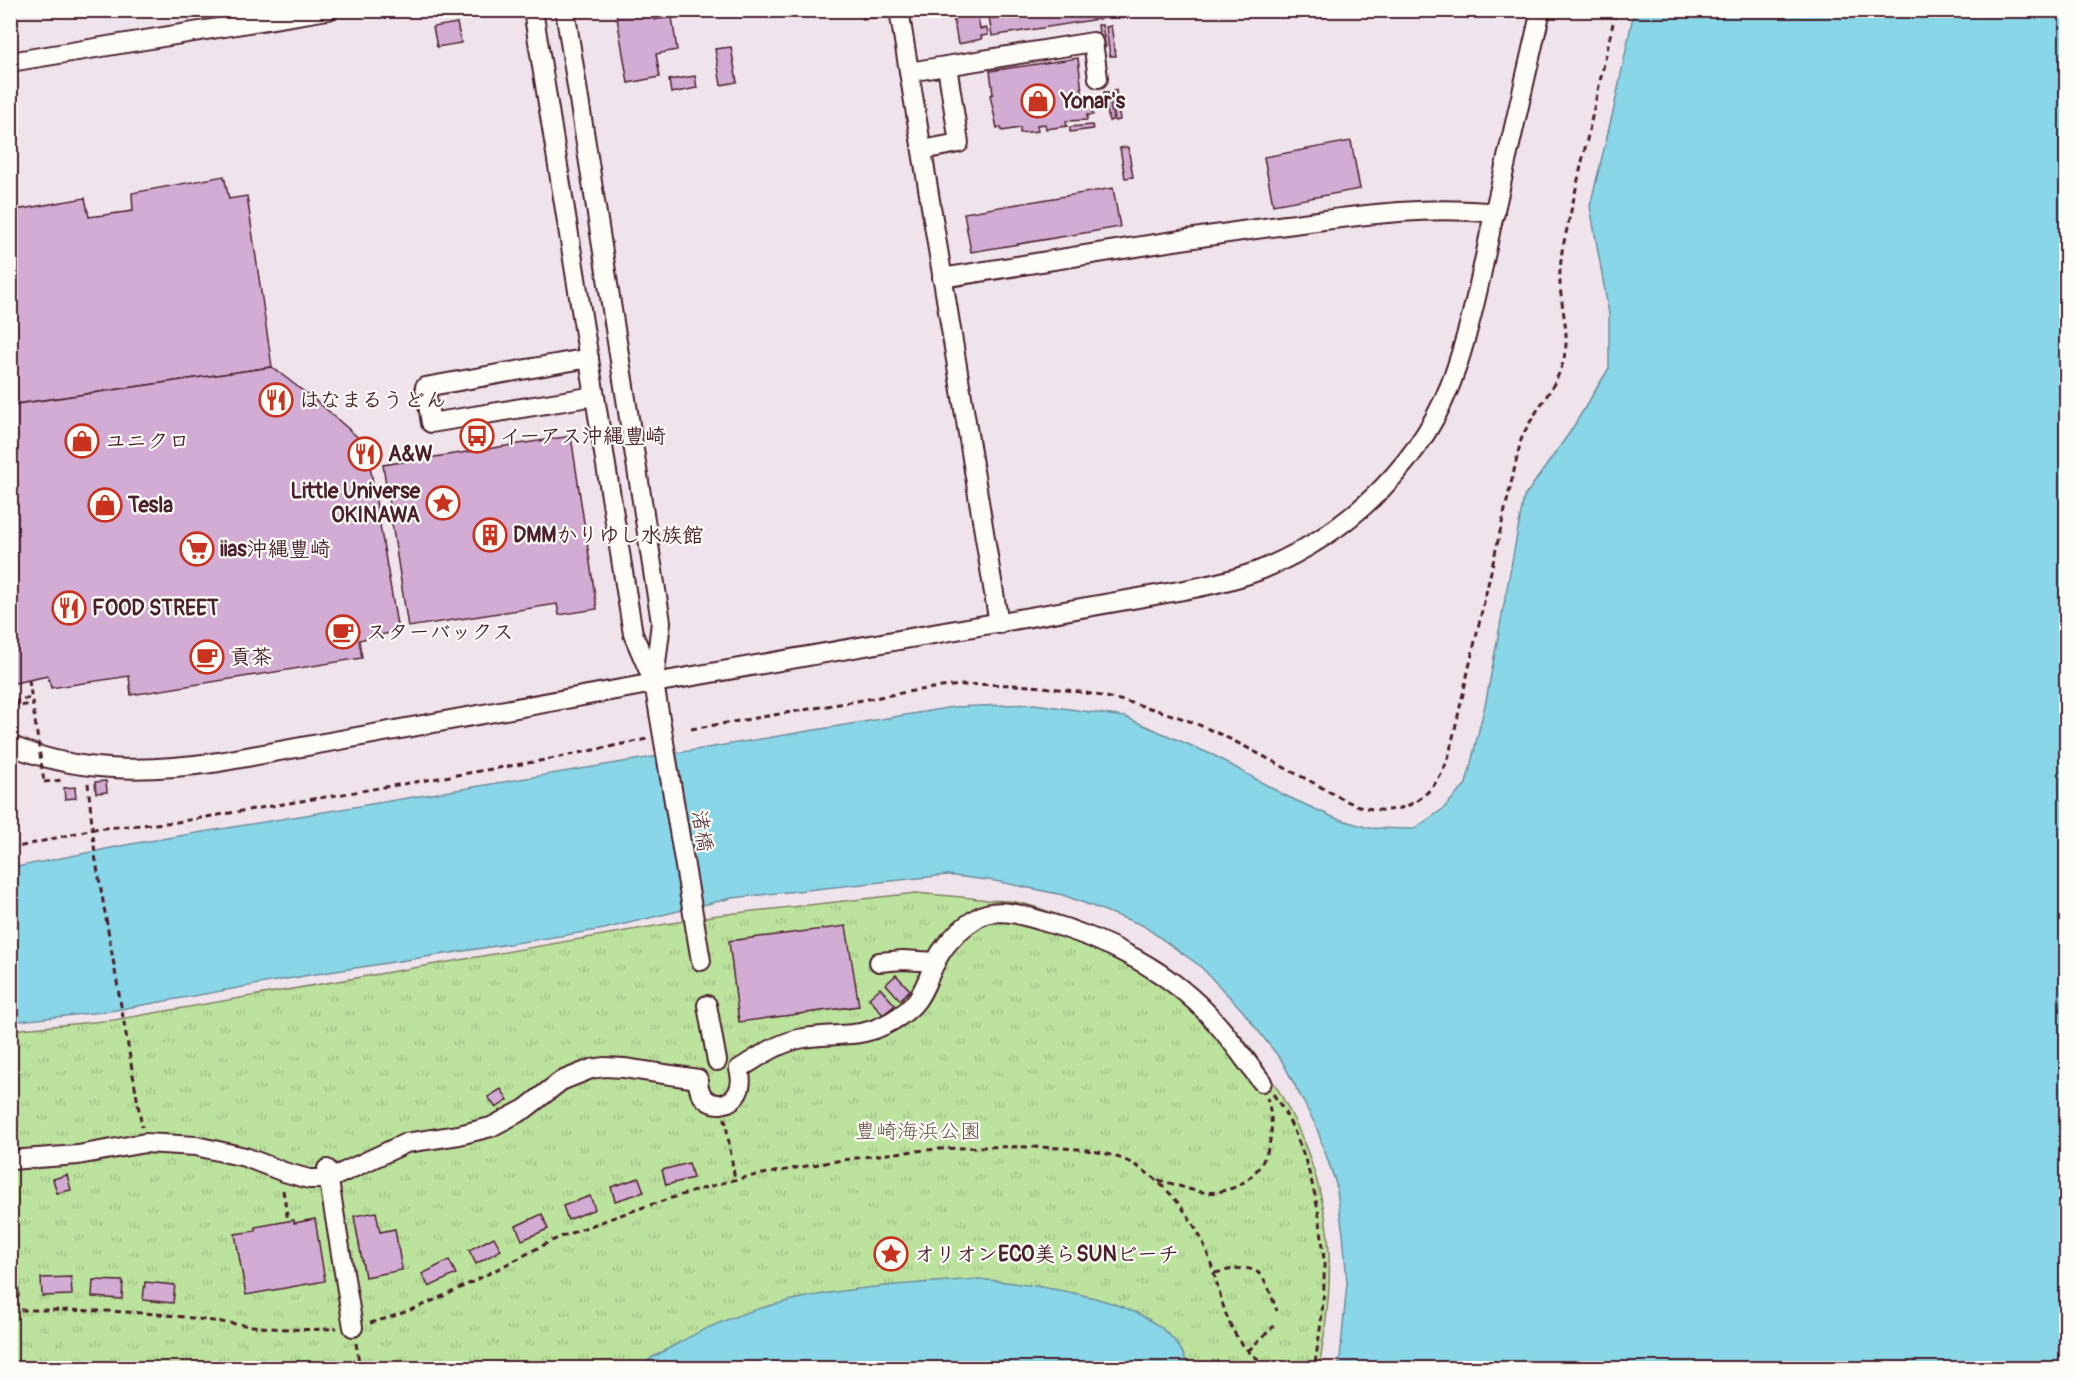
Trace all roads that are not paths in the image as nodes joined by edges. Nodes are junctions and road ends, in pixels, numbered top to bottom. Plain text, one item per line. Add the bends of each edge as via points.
1 (328, 10) edge
2 (533, 10) edge
3 (565, 10) edge
4 (899, 10) edge
5 (1541, 10) edge
6 (238, 18) edge
7 (10, 62) edge
8 (947, 66) junction
9 (909, 72) junction
10 (1098, 78) dead end
11 (922, 150) junction
12 (1495, 213) junction
13 (942, 278) junction
14 (589, 358) junction
15 (595, 396) junction
16 (999, 624) junction
17 (654, 683) junction
18 (10, 745) edge
19 (701, 961) dead end
20 (879, 962) dead end
21 (936, 962) junction
22 (707, 1005) dead end
23 (717, 1061) junction
24 (739, 1069) junction
25 (698, 1079) junction
26 (1262, 1082) road end
27 (10, 1160) edge
28 (328, 1174) junction
29 (353, 1327) road end

1 - 6 street
2 - 14 street
3 - 17 street via 661,622
4 - 9 street
5 - 12 street
6 - 7 street
8 - 9 street
8 - 10 street via 1093,42
8 - 11 street via 959,143
9 - 11 street
11 - 13 street
12 - 13 street via 1424,210 1314,221
12 - 16 street via 1475,304 1445,397 1406,461 1348,519 1285,558 1238,577
13 - 16 street
14 - 15 street
14 - 15 street via 425,387 431,423
15 - 17 street via 633,634
16 - 17 street
17 - 18 street via 219,762 148,769 87,767 33,755
17 - 19 street, 渚橋
20 - 21 street
21 - 24 street via 920,998 891,1022 871,1032 790,1041
21 - 26 street via 966,926 984,913 1003,912 1063,926 1125,953 1193,1000
22 - 23 street
23 - 24 street
23 - 25 street via 706,1066
24 - 25 street via 740,1088 723,1105 704,1098
25 - 28 street via 624,1068 591,1069 561,1081 525,1109 491,1127 405,1143
27 - 28 street via 78,1155 145,1143 196,1146 309,1179
28 - 29 street

